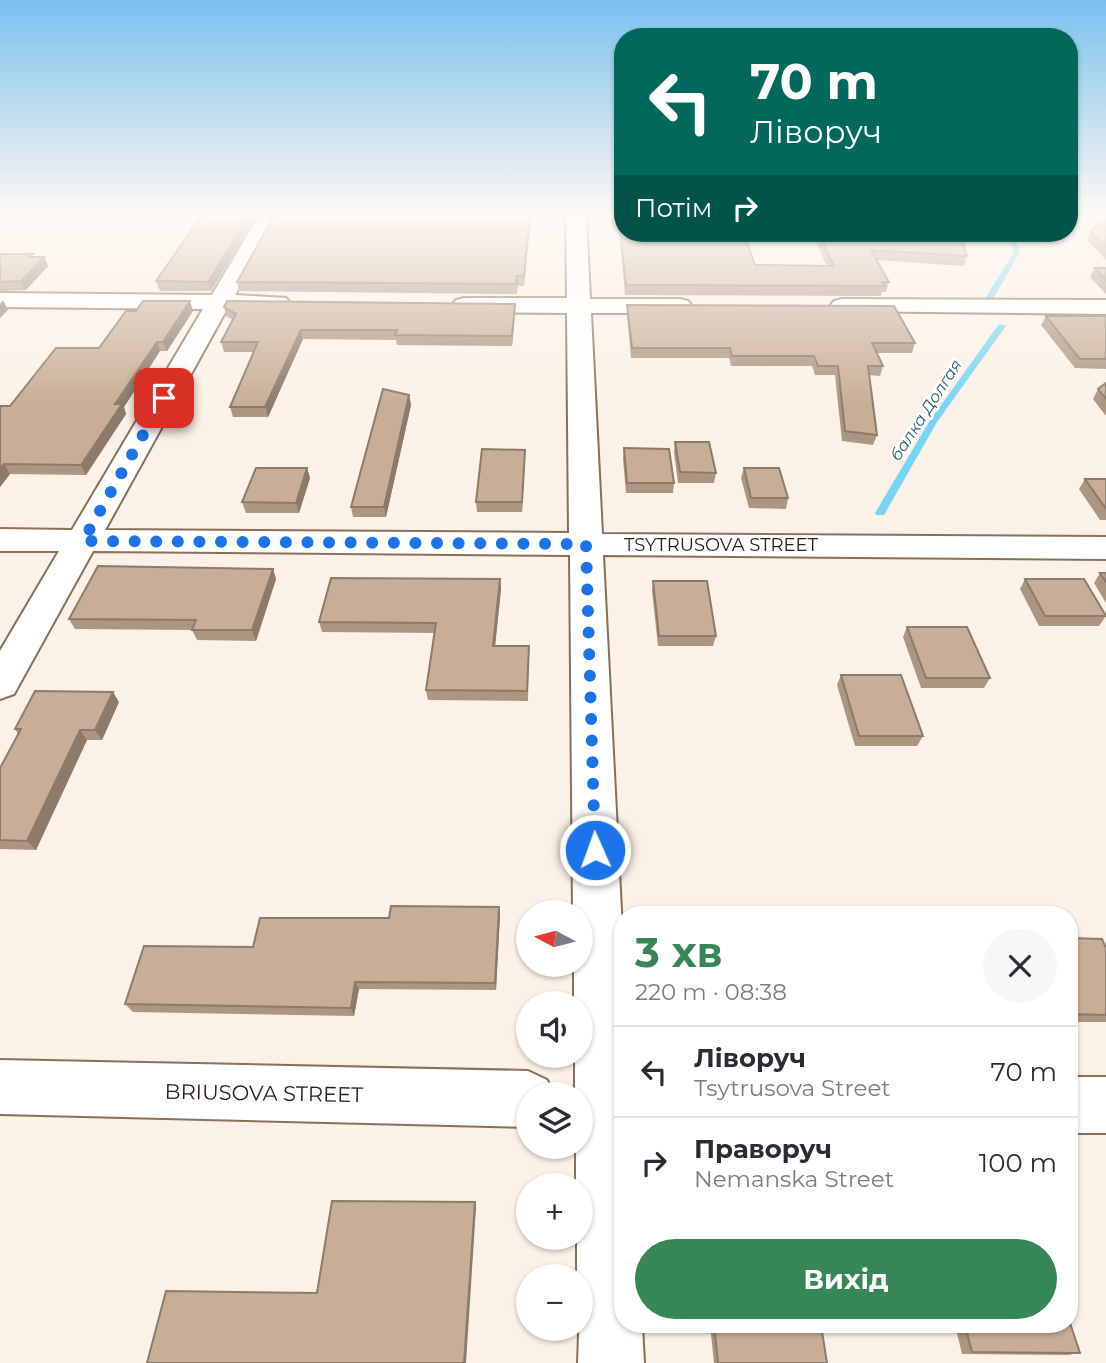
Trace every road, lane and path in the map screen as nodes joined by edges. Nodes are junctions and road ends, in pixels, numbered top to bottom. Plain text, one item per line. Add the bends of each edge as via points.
1 (233, 278) edge
2 (577, 278) edge
3 (0, 300) edge
4 (218, 303) junction
5 (301, 304) edge
6 (440, 304) edge
7 (578, 305) junction
8 (703, 306) edge
9 (814, 306) edge
10 (1106, 307) edge
11 (0, 540) edge
12 (83, 541) junction
13 (586, 544) junction
14 (1106, 548) edge
15 (0, 684) edge
16 (0, 1087) edge
17 (516, 1099) edge
18 (602, 1100) edge
19 (1078, 1105) edge
20 (1106, 1105) edge
21 (611, 1363) edge

1 - 4 street
2 - 7 street
3 - 4 street
4 - 5 street
4 - 12 street
6 - 7 street
7 - 8 street
7 - 13 street
9 - 10 street
11 - 12 street, TSYTRUSOVA STREET
12 - 13 street, TSYTRUSOVA STREET
12 - 15 street
13 - 14 street, TSYTRUSOVA STREET
13 - 18 street
16 - 17 street, BRIUSOVA STREET
18 - 21 street
19 - 20 street

